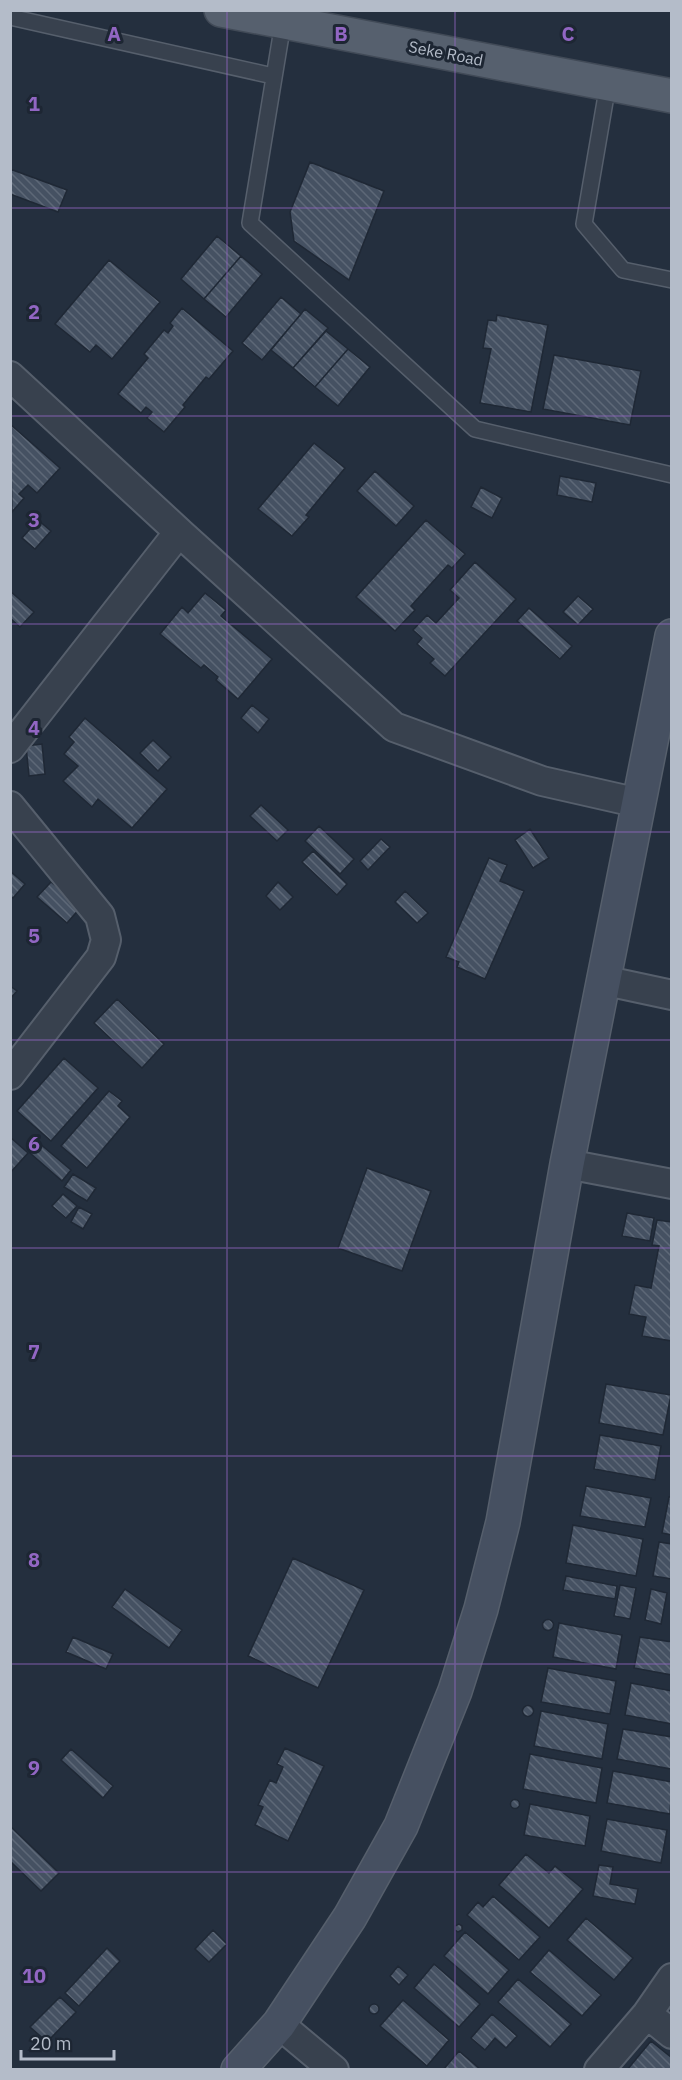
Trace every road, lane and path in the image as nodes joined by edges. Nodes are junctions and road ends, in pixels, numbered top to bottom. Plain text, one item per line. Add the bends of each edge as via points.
1 (221, 10) edge
2 (10, 17) edge
3 (284, 17) edge
4 (273, 76) junction
5 (608, 84) junction
6 (672, 96) edge
7 (672, 280) edge
8 (10, 376) edge
9 (672, 475) edge
10 (179, 532) junction
11 (672, 636) edge
12 (10, 748) edge
13 (639, 803) junction
14 (10, 806) edge
15 (602, 980) junction
16 (672, 994) edge
17 (10, 1075) edge
18 (567, 1164) junction
19 (672, 1184) edge
20 (672, 1978) edge
21 (647, 2014) junction
22 (279, 2024) junction
23 (672, 2034) edge
24 (238, 2070) edge
25 (334, 2070) edge
26 (599, 2070) edge

1 - 3 main road, Seke Road
2 - 4 lane
3 - 4 lane
3 - 5 main road, Seke Road
4 - 9 lane via 250,223 475,429
5 - 6 main road, Seke Road
5 - 7 lane via 584,224 622,270
8 - 10 street
10 - 12 street
10 - 13 street via 394,727 542,781
11 - 13 street
13 - 15 street
14 - 17 street via 100,916 106,940 101,957
15 - 16 street
15 - 18 street
18 - 19 street
18 - 22 street via 503,1522 482,1609 455,1691 401,1826 350,1917
20 - 21 street
21 - 23 street
21 - 26 street
22 - 24 street
22 - 25 street

